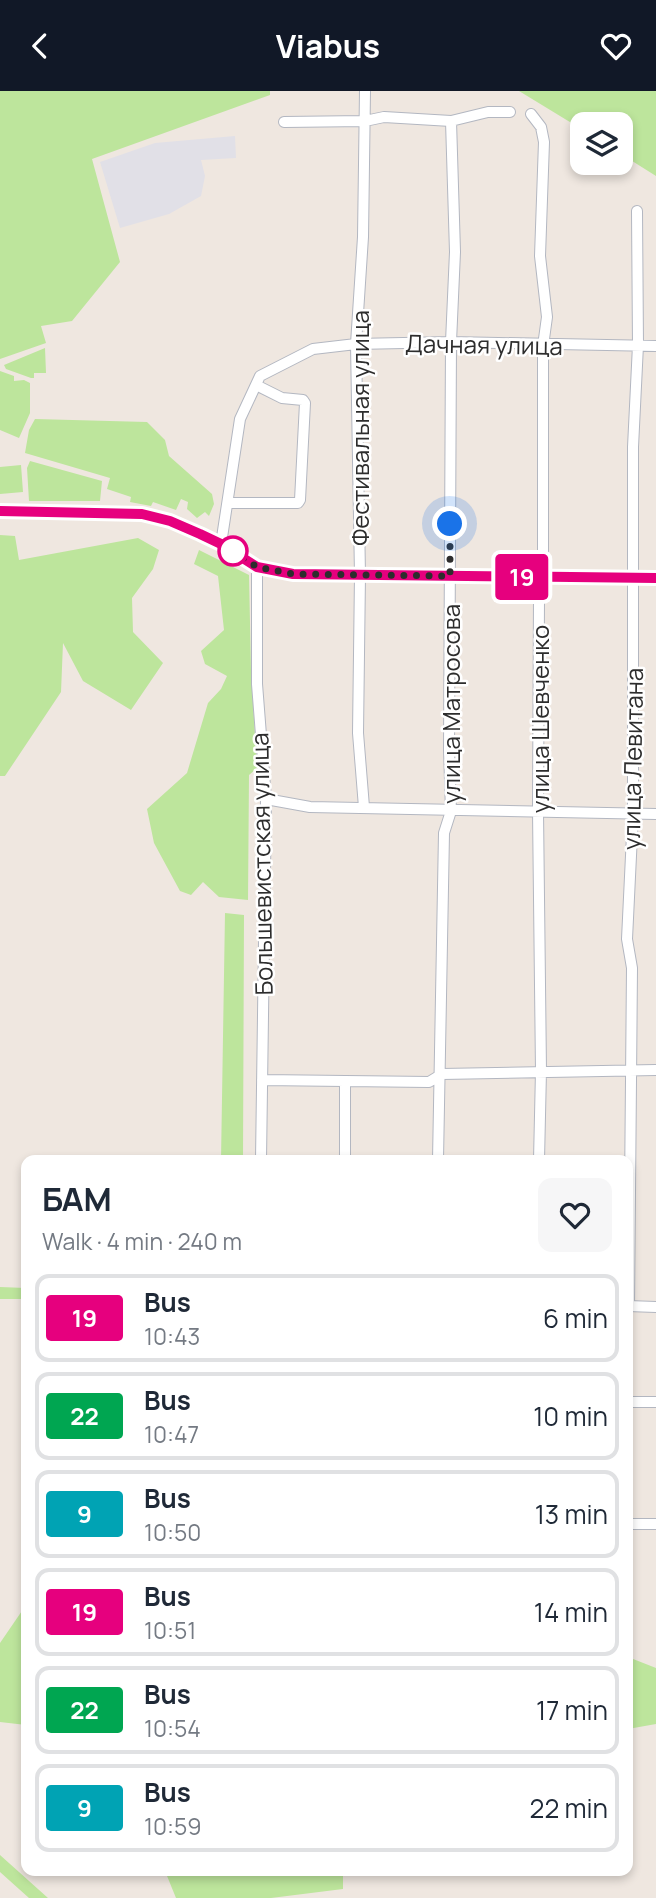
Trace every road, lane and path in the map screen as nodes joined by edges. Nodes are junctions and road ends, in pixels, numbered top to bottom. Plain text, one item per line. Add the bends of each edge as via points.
1 (365, 91) edge
2 (510, 112) dead end
3 (531, 114) dead end
4 (365, 121) junction
5 (451, 121) junction
6 (284, 122) dead end
7 (636, 211) dead end
8 (451, 342) junction
9 (356, 344) junction
10 (638, 345) junction
11 (543, 346) junction
12 (656, 346) edge
13 (256, 385) junction
14 (228, 503) junction
15 (0, 511) edge
16 (221, 544) junction
17 (257, 567) junction
18 (359, 575) junction
19 (450, 576) junction
20 (543, 577) junction
21 (634, 578) junction
22 (656, 578) edge
23 (266, 799) junction
24 (364, 807) junction
25 (451, 811) junction
26 (538, 811) junction
27 (633, 814) junction
28 (656, 814) edge
29 (631, 1069) junction
30 (656, 1069) edge
31 (541, 1071) junction
32 (442, 1073) junction
33 (262, 1080) junction
34 (345, 1081) junction
35 (261, 1155) edge
36 (345, 1155) edge
37 (438, 1155) edge
38 (539, 1155) edge
39 (630, 1155) edge
40 (633, 1306) edge
41 (656, 1307) edge
42 (633, 1402) edge
43 (656, 1402) edge
44 (633, 1524) edge
45 (656, 1524) edge

1 - 4 street, Фестивальная улица
2 - 5 street
3 - 11 street, улица Шевченко via 541,127 544,142 540,256 547,317
4 - 5 street via 384,117
4 - 6 street
4 - 9 street, Фестивальная улица
5 - 8 street, улица Матросова via 455,252
7 - 10 street, улица Левитана
8 - 9 street, Дачная улица
8 - 11 street, Дачная улица
8 - 19 street, улица Матросова
9 - 13 street, Дачная улица via 313,349 260,376
9 - 18 street, Фестивальная улица
10 - 11 street, Дачная улица
10 - 12 street, Дачная улица
10 - 21 street, улица Левитана
11 - 20 street, улица Шевченко
13 - 14 street via 240,419
13 - 14 street via 305,403 300,500
14 - 16 street
15 - 16 street via 142,514
16 - 17 street
17 - 18 street via 293,574
17 - 23 street, Большевистская улица via 257,684
18 - 19 street
18 - 24 street, Фестивальная улица via 358,733
19 - 20 street
19 - 25 street, улица Матросова
20 - 21 street
20 - 26 street, улица Шевченко via 539,598
21 - 22 street
21 - 27 street, улица Левитана
23 - 24 street via 310,807
23 - 33 street, Большевистская улица
24 - 25 street
25 - 26 street
25 - 32 street, улица Матросова via 444,833
26 - 27 street
26 - 31 street, улица Шевченко
27 - 28 street
27 - 29 street, улица Левитана via 627,939 632,968
29 - 30 street
29 - 31 street
29 - 39 street, улица Левитана
31 - 32 street
31 - 38 street, улица Шевченко
32 - 34 street via 429,1082
32 - 37 street, улица Матросова
33 - 34 street
33 - 35 street, Большевистская улица
34 - 36 street
40 - 41 street
42 - 43 street
44 - 45 street

